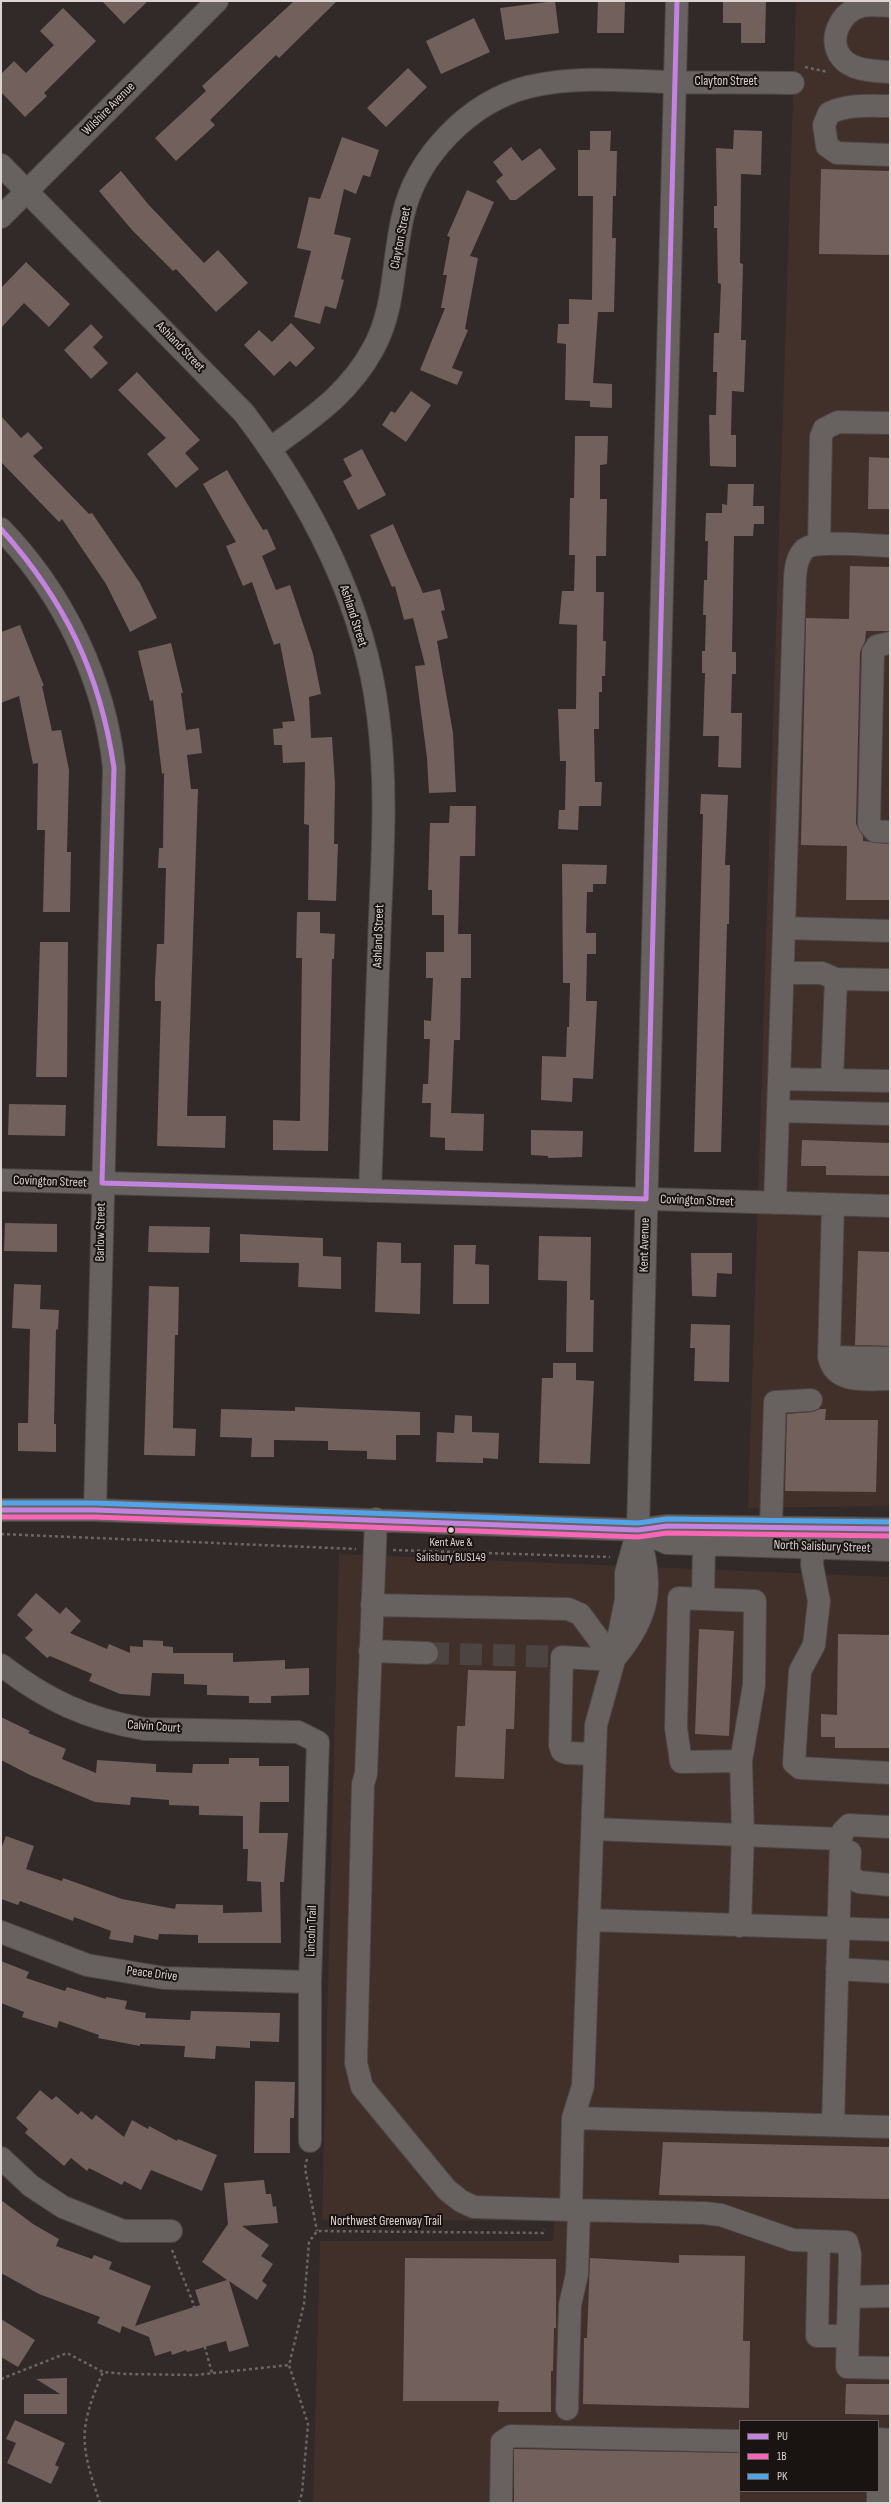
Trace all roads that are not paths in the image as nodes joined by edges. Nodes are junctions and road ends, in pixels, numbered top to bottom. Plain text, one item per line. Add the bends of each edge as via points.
1 (677, 1) edge
2 (214, 2) edge
3 (890, 6) edge
4 (890, 72) edge
5 (675, 82) junction
6 (793, 83) dead end
7 (890, 106) edge
8 (890, 155) edge
9 (1, 165) edge
10 (27, 191) junction
11 (1, 217) edge
12 (890, 424) edge
13 (271, 448) junction
14 (1, 530) edge
15 (819, 544) junction
16 (890, 546) edge
17 (890, 643) edge
18 (890, 832) edge
19 (784, 928) junction
20 (890, 931) edge
21 (783, 973) junction
22 (836, 979) junction
23 (890, 980) edge
24 (780, 1079) junction
25 (832, 1080) junction
26 (890, 1080) edge
27 (778, 1111) junction
28 (890, 1114) edge
29 (1, 1180) edge
30 (102, 1183) junction
31 (370, 1191) junction
32 (646, 1199) junction
33 (776, 1203) junction
34 (833, 1204) junction
35 (890, 1206) edge
36 (828, 1357) junction
37 (890, 1358) edge
38 (890, 1379) edge
39 (811, 1400) dead end
40 (1, 1510) edge
41 (95, 1510) junction
42 (376, 1519) junction
43 (771, 1526) junction
44 (889, 1526) edge
45 (638, 1530) junction
46 (704, 1544) junction
47 (813, 1547) junction
48 (890, 1550) edge
49 (703, 1599) junction
50 (372, 1605) junction
51 (370, 1651) junction
52 (427, 1653) tunnel mouth
53 (614, 1660) junction
54 (1, 1665) edge
55 (298, 1732) joint
56 (595, 1754) junction
57 (741, 1761) junction
58 (890, 1773) edge
59 (890, 1826) edge
60 (593, 1829) junction
61 (890, 1831) edge
62 (743, 1834) junction
63 (841, 1839) junction
64 (890, 1885) edge
65 (840, 1889) junction
66 (890, 1892) edge
67 (589, 1920) junction
68 (740, 1926) junction
69 (839, 1929) junction
70 (890, 1930) edge
71 (1, 1932) edge
72 (837, 1969) junction
73 (890, 1972) edge
74 (310, 1982) junction
75 (573, 2118) junction
76 (833, 2125) junction
77 (890, 2127) edge
78 (310, 2141) road end
79 (1, 2158) edge
80 (575, 2210) junction
81 (171, 2231) road end
82 (819, 2241) junction
83 (890, 2296) edge
84 (849, 2297) junction
85 (847, 2354) junction
86 (890, 2358) edge
87 (890, 2368) edge
88 (567, 2409) dead end
89 (879, 2440) edge
90 (890, 2440) edge
91 (739, 2441) edge
92 (878, 2492) edge
93 (501, 2503) edge
94 (878, 2503) edge

1 - 5 street, Kent Avenue
2 - 10 street, Wilshire Avenue
3 - 4 street via 862,6 844,16 837,28 837,46 841,58 850,65 866,70
5 - 6 street, Clayton Street
5 - 13 street, Clayton Street via 588,80 562,81 528,87 504,94 482,106 456,129 433,153 414,186 403,216 389,309 374,348 333,402
5 - 32 street, Kent Avenue
7 - 8 street via 852,106 840,109 829,113 824,125 827,146 838,153
9 - 10 street, Ashland Street
10 - 11 street, Wilshire Avenue
10 - 13 street, Ashland Street via 244,413
12 - 15 street via 838,422 824,429 821,437
13 - 31 street, Ashland Street via 324,540 349,597 368,664 378,713 384,805
14 - 30 street, Barlow Street via 48,586 66,617 99,694 112,742 114,768
15 - 16 street
15 - 19 street via 804,549 798,559 795,576
17 - 18 street via 877,646 873,652 870,824 875,831
19 - 20 street
19 - 21 street
21 - 22 street via 822,973
21 - 24 street
22 - 23 street
22 - 25 street
24 - 25 street
24 - 27 street
25 - 26 street
27 - 28 street
27 - 33 street
29 - 30 street, Covington Street
30 - 31 street, Covington Street
30 - 41 street, Barlow Street
31 - 32 street, Covington Street
32 - 33 street, Covington Street
32 - 45 street, Kent Avenue
33 - 34 street, Covington Street
34 - 35 street, Covington Street
34 - 36 street
36 - 37 street
36 - 38 street via 830,1365 844,1377
39 - 43 street via 775,1402
40 - 41 street, North Salisbury Street
41 - 42 street, North Salisbury Street
42 - 45 street, North Salisbury Street
42 - 50 street
43 - 44 street, North Salisbury Street
43 - 45 street, North Salisbury Street via 667,1526
45 - 46 street, North Salisbury Street via 668,1543
45 - 53 street, Kent Avenue via 648,1576 643,1616 631,1639
46 - 47 street, North Salisbury Street
46 - 49 street
47 - 48 street, North Salisbury Street
47 - 58 street via 812,1565 819,1600 814,1645 800,1671 794,1763 800,1768
49 - 57 street via 755,1601 754,1685
49 - 57 street via 679,1598 676,1728 681,1762
50 - 51 street
50 - 53 street via 568,1609 580,1614
51 - 52 street
51 - 80 street via 366,1767 362,1792 356,2042 356,2063 362,2087 447,2190 461,2201 474,2207
53 - 56 street via 596,1725
53 - 56 street via 562,1657 562,1751
54 - 55 street, Calvin Court via 56,1703 119,1725 144,1729
55 - 74 street, Lincoln Trail via 318,1742
56 - 60 street
57 - 62 street
59 - 63 street via 849,1825
60 - 62 street
60 - 67 street
61 - 64 street via 856,1840 850,1849 848,1869 851,1877 859,1882
62 - 63 street
62 - 68 street
63 - 65 street
65 - 66 street
65 - 69 street
67 - 68 street
67 - 75 street via 583,2086
68 - 69 street
69 - 70 street
69 - 72 street
71 - 74 street, Peace Drive via 87,1965 164,1978
72 - 73 street
72 - 76 street
74 - 78 street, Lincoln Trail
75 - 76 street
75 - 80 street
76 - 77 street
79 - 81 street via 31,2186 63,2207 123,2231
80 - 82 street via 721,2215 793,2240
80 - 88 street via 577,2274 570,2305
82 - 84 street via 843,2241 850,2247
82 - 85 street via 817,2336
83 - 84 street
84 - 85 street
85 - 86 street
85 - 87 street
89 - 90 street
91 - 93 street via 511,2436 502,2442
92 - 94 street

